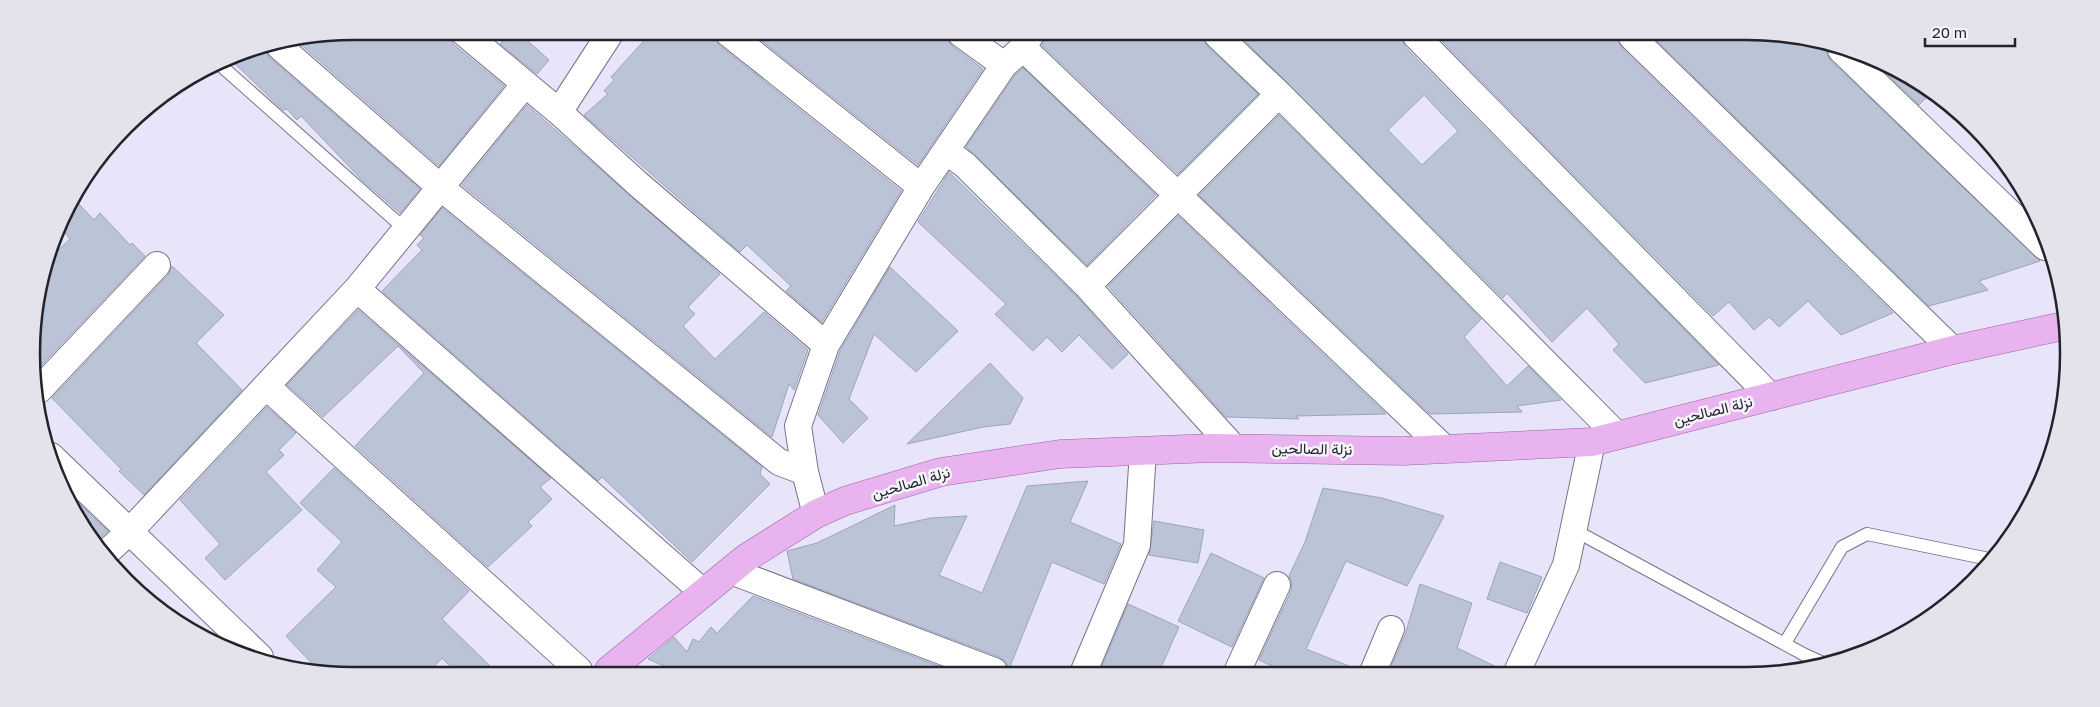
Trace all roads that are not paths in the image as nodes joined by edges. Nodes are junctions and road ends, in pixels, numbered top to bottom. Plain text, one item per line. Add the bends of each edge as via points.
1 (473, 40) edge
2 (606, 40) edge
3 (737, 40) edge
4 (969, 40) edge
5 (1222, 40) edge
6 (1420, 40) edge
7 (1635, 40) edge
8 (1027, 41) edge
9 (282, 49) edge
10 (1849, 58) edge
11 (1004, 65) junction
12 (224, 68) edge
13 (525, 84) junction
14 (1279, 94) junction
15 (559, 112) junction
16 (946, 151) junction
17 (440, 187) junction
18 (921, 187) junction
19 (1179, 196) junction
20 (406, 230) junction
21 (2038, 241) edge
22 (157, 265) dead end
23 (1087, 286) junction
24 (357, 289) junction
25 (2058, 327) edge
26 (826, 345) junction
27 (1953, 350) junction
28 (266, 386) junction
29 (42, 387) edge
30 (1771, 397) junction
31 (1604, 438) junction
32 (1234, 448) junction
33 (1445, 449) junction
34 (1143, 451) junction
35 (61, 466) edge
36 (805, 472) junction
37 (816, 514) junction
38 (1574, 530) junction
39 (130, 532) junction
40 (110, 550) edge
41 (1983, 559) edge
42 (731, 571) junction
43 (1277, 585) dead end
44 (704, 593) junction
45 (1392, 629) dead end
46 (1785, 643) junction
47 (253, 650) edge
48 (1813, 660) edge
49 (576, 667) edge
50 (616, 667) edge
51 (983, 667) edge
52 (1086, 667) edge
53 (1239, 667) edge
54 (1375, 667) edge
55 (1520, 667) edge

1 - 13 street
2 - 15 street
3 - 18 street
4 - 11 street
5 - 14 street
6 - 30 street
7 - 27 street
8 - 11 street
8 - 19 street
9 - 17 street
10 - 21 street
11 - 16 street
12 - 20 lane
13 - 15 street
13 - 17 street
14 - 19 street
14 - 31 street
15 - 26 street
16 - 18 street
16 - 23 street via 966,164
17 - 20 street
17 - 36 street via 779,462
18 - 26 street
19 - 23 street
19 - 33 street
20 - 24 street
22 - 29 street
23 - 32 street
24 - 28 street
24 - 44 street
25 - 27 main road, نزلة الصالحين
26 - 36 street via 798,426
27 - 30 main road, نزلة الصالحين
28 - 39 street
28 - 49 street
30 - 31 main road, نزلة الصالحين
31 - 33 main road, نزلة الصالحين
31 - 38 street
32 - 33 main road, نزلة الصالحين
32 - 34 main road, نزلة الصالحين
34 - 37 main road, نزلة الصالحين via 1060,454 941,472 845,501
34 - 52 street via 1137,545
35 - 39 street
36 - 37 street
37 - 42 main road, نزلة الصالحين
38 - 46 lane
38 - 55 street via 1566,565
39 - 40 street
39 - 47 street
41 - 46 lane via 1867,534 1842,547
42 - 44 main road, نزلة الصالحين
42 - 51 street
43 - 53 street
44 - 50 main road, نزلة الصالحين
45 - 54 street
46 - 48 lane

